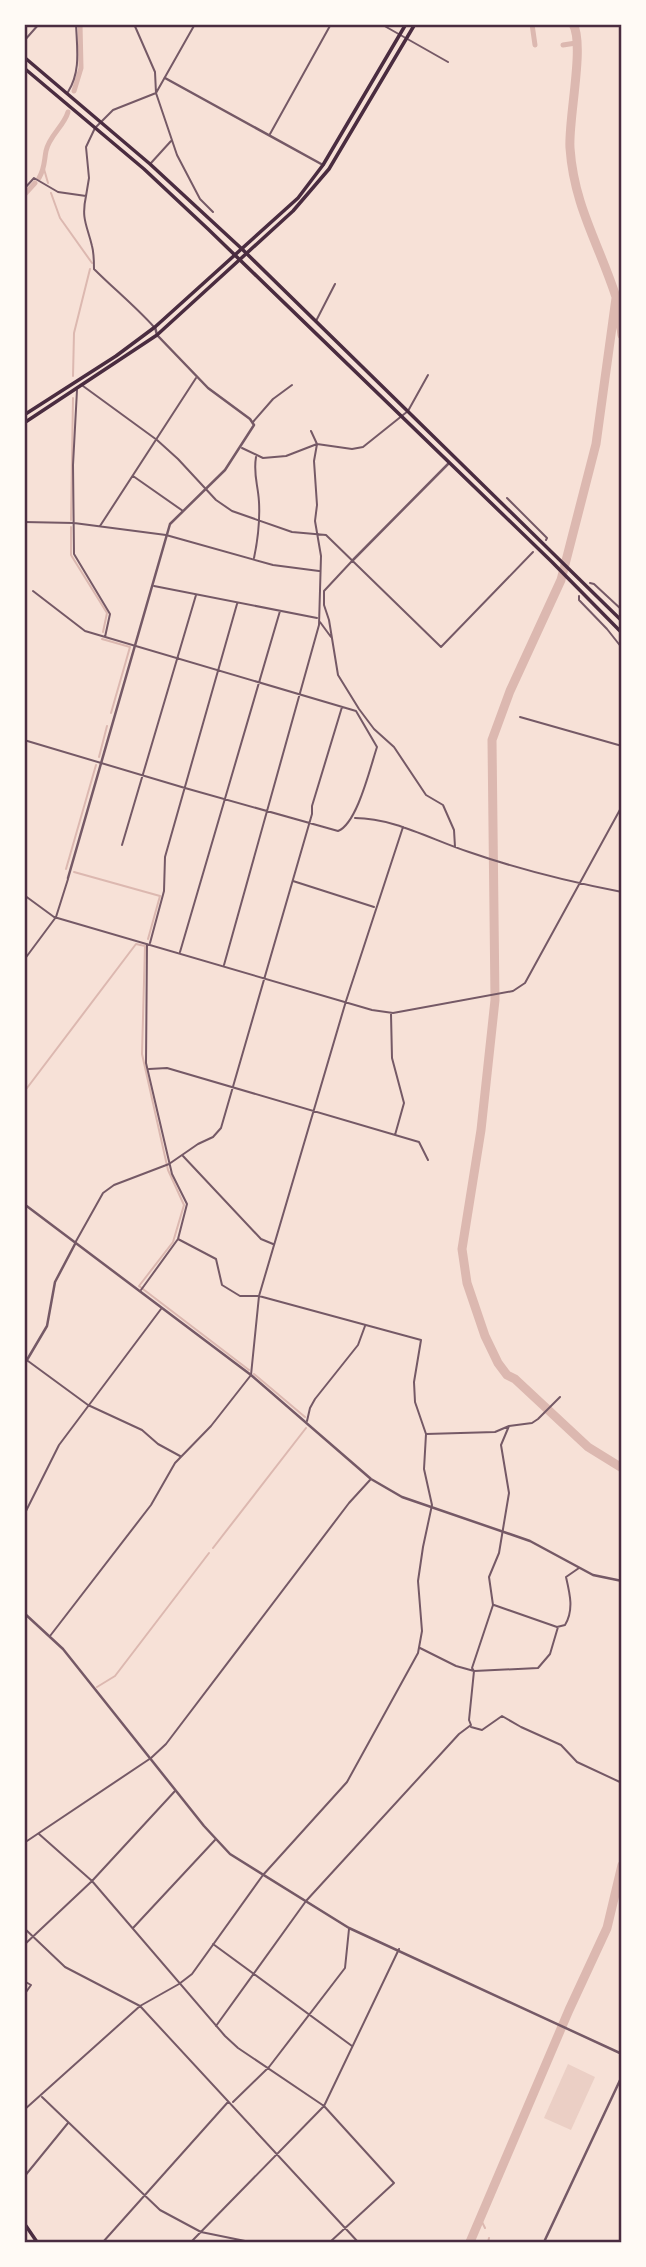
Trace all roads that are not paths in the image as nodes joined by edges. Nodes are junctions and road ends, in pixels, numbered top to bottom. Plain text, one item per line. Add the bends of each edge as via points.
1 (39, 24) edge
2 (76, 24) edge
3 (134, 24) edge
4 (195, 24) edge
5 (331, 24) edge
6 (381, 24) edge
7 (406, 24) edge
8 (415, 24) edge
9 (400, 35) junction
10 (406, 39) junction
11 (24, 41) edge
12 (24, 57) edge
13 (448, 62) dead end
14 (24, 68) edge
15 (165, 78) junction
16 (67, 93) junction
17 (156, 93) junction
18 (101, 121) junction
19 (95, 128) junction
20 (269, 136) junction
21 (172, 140) junction
22 (150, 164) junction
23 (323, 165) junction
24 (24, 189) edge
25 (86, 196) junction
26 (214, 212) dead end
27 (242, 249) junction
28 (247, 254) junction
29 (236, 256) junction
30 (240, 260) junction
31 (335, 284) dead end
32 (316, 321) junction
33 (155, 327) junction
34 (157, 335) junction
35 (428, 375) dead end
36 (198, 377) junction
37 (292, 385) dead end
38 (82, 386) junction
39 (76, 389) junction
40 (408, 411) junction
41 (24, 415) edge
42 (402, 417) junction
43 (24, 423) edge
44 (253, 423) junction
45 (311, 431) dead end
46 (157, 440) junction
47 (317, 444) junction
48 (240, 447) junction
49 (256, 456) junction
50 (450, 462) junction
51 (133, 476) junction
52 (206, 490) junction
53 (507, 498) dead end
54 (184, 511) junction
55 (24, 522) edge
56 (259, 522) junction
57 (74, 523) junction
58 (99, 527) junction
59 (166, 535) junction
60 (317, 535) junction
61 (546, 540) dead end
62 (533, 552) dead end
63 (254, 559) junction
64 (353, 560) junction
65 (321, 571) junction
66 (590, 583) dead end
67 (153, 586) junction
68 (33, 591) dead end
69 (196, 595) junction
70 (579, 597) dead end
71 (237, 604) junction
72 (621, 610) edge
73 (280, 611) junction
74 (319, 618) junction
75 (621, 621) edge
76 (621, 633) edge
77 (105, 637) junction
78 (332, 638) junction
79 (135, 646) junction
80 (621, 648) edge
81 (177, 659) junction
82 (218, 671) junction
83 (258, 683) junction
84 (299, 696) junction
85 (342, 706) junction
86 (357, 710) junction
87 (520, 717) dead end
88 (24, 740) edge
89 (621, 746) edge
90 (101, 763) junction
91 (142, 776) junction
92 (185, 788) junction
93 (225, 799) junction
94 (621, 806) edge
95 (266, 811) junction
96 (354, 818) junction
97 (309, 823) junction
98 (403, 827) junction
99 (122, 845) dead end
100 (455, 847) junction
101 (68, 878) joint
102 (292, 881) junction
103 (580, 884) junction
104 (621, 892) edge
105 (24, 895) edge
106 (376, 907) junction
107 (56, 918) junction
108 (148, 944) junction
109 (180, 953) junction
110 (24, 960) edge
111 (223, 966) junction
112 (264, 978) junction
113 (346, 1001) junction
114 (391, 1013) junction
115 (148, 1069) junction
116 (232, 1087) junction
117 (313, 1111) junction
118 (395, 1135) junction
119 (183, 1156) junction
120 (428, 1160) dead end
121 (169, 1164) junction
122 (24, 1204) edge
123 (178, 1239) junction
124 (75, 1242) junction
125 (274, 1244) junction
126 (140, 1291) junction
127 (259, 1297) junction
128 (162, 1308) junction
129 (365, 1325) junction
130 (28, 1360) junction
131 (24, 1365) edge
132 (251, 1375) junction
133 (560, 1397) dead end
134 (88, 1405) junction
135 (307, 1423) junction
136 (509, 1426) junction
137 (426, 1434) junction
138 (181, 1458) junction
139 (371, 1479) junction
140 (432, 1508) junction
141 (24, 1514) edge
142 (502, 1532) junction
143 (579, 1568) junction
144 (621, 1581) edge
145 (493, 1605) junction
146 (24, 1613) edge
147 (558, 1627) junction
148 (50, 1636) junction
149 (419, 1647) junction
150 (474, 1671) junction
151 (470, 1726) junction
152 (151, 1758) junction
153 (621, 1783) edge
154 (176, 1790) junction
155 (39, 1834) junction
156 (215, 1839) junction
157 (24, 1843) edge
158 (264, 1875) junction
159 (92, 1881) junction
160 (306, 1901) junction
161 (24, 1928) edge
162 (349, 1928) junction
163 (132, 1929) junction
164 (34, 1937) junction
165 (213, 1944) junction
166 (24, 1945) edge
167 (399, 1949) junction
168 (254, 1974) junction
169 (24, 1981) edge
170 (179, 1984) junction
171 (24, 1995) edge
172 (140, 2006) junction
173 (309, 2014) junction
174 (216, 2026) junction
175 (353, 2046) junction
176 (621, 2054) edge
177 (269, 2067) junction
178 (621, 2076) edge
179 (41, 2096) junction
180 (230, 2102) junction
181 (324, 2106) junction
182 (24, 2110) edge
183 (68, 2122) junction
184 (277, 2154) junction
185 (24, 2177) edge
186 (145, 2196) junction
187 (24, 2223) edge
188 (345, 2228) junction
189 (201, 2232) junction
190 (37, 2242) edge
191 (103, 2242) edge
192 (191, 2242) edge
193 (250, 2242) edge
194 (330, 2242) edge
195 (358, 2242) edge
196 (545, 2242) edge

1 - 11 street
2 - 16 street via 78,66
3 - 17 street via 155,72
4 - 15 street
5 - 20 street
6 - 9 street
7 - 9 main road
8 - 10 main road
9 - 10 street
9 - 23 main road
10 - 13 street
10 - 28 main road via 329,169
12 - 16 main road
14 - 19 main road
15 - 17 street
15 - 20 street
16 - 18 main road
17 - 18 street via 113,110
17 - 21 street
18 - 19 street
18 - 22 main road
19 - 25 street via 86,147
19 - 29 main road
20 - 23 street
21 - 22 street
21 - 26 street via 200,199
22 - 27 main road
23 - 27 main road via 298,198
24 - 25 street via 34,178 58,192
25 - 33 street via 82,211 94,269
27 - 28 main road
27 - 29 main road
28 - 30 main road
28 - 32 main road
29 - 30 main road
29 - 33 main road
30 - 34 main road
30 - 42 main road
31 - 32 street
32 - 40 main road
33 - 34 street
33 - 41 main road
34 - 36 street
34 - 38 main road
35 - 40 street
36 - 44 street
36 - 46 street
37 - 44 street via 272,399
38 - 39 main road
38 - 46 street
39 - 43 main road
39 - 57 street
40 - 42 street
40 - 75 main road
42 - 47 street via 363,447
42 - 50 main road
44 - 48 street
45 - 47 street
46 - 51 street
46 - 52 street
47 - 49 street via 286,456
47 - 60 street
48 - 49 street
48 - 52 street
49 - 56 street
50 - 64 street
50 - 76 main road
51 - 54 street
51 - 58 street
52 - 54 street
52 - 56 street via 232,511
53 - 61 street
54 - 59 street
55 - 57 street
56 - 60 street via 292,533
56 - 63 street
57 - 58 street
57 - 77 street via 74,554 110,614
58 - 59 street
59 - 63 street
59 - 67 street
60 - 64 street via 326,535
60 - 65 street
62 - 64 street via 441,646
63 - 65 street
64 - 78 street via 324,591
65 - 74 street
66 - 72 street
67 - 69 street
67 - 79 street
68 - 77 street via 85,631
69 - 71 street
69 - 81 street
70 - 80 street
71 - 73 street
71 - 82 street
73 - 74 street
73 - 83 street
74 - 78 street
74 - 84 street
77 - 79 street
78 - 86 street via 338,675
79 - 81 street
79 - 90 street
81 - 82 street
81 - 91 street
82 - 83 street
82 - 92 street
83 - 84 street
83 - 93 street
84 - 85 street
84 - 95 street
85 - 86 street
85 - 97 street
86 - 96 street via 377,747
86 - 100 street via 394,747 426,795 443,805 454,830
87 - 89 street
88 - 90 street
90 - 91 street
90 - 101 street
91 - 92 street
91 - 99 street
92 - 93 street
92 - 108 street
93 - 95 street
93 - 109 street
94 - 103 street
95 - 97 street
95 - 111 street
96 - 97 street via 338,831
96 - 98 street
97 - 102 street
98 - 100 street
98 - 106 street
100 - 103 street
101 - 107 street
102 - 106 street
102 - 112 street
103 - 104 street
103 - 114 street via 523,985 507,992
105 - 107 street
106 - 113 street
107 - 108 street
107 - 110 street
108 - 109 street
108 - 115 street
109 - 111 street
111 - 112 street
112 - 113 street
112 - 116 street
113 - 114 street
113 - 117 street
114 - 118 street via 392,1058 404,1103
115 - 116 street via 167,1068
115 - 121 street
116 - 117 street
116 - 119 street via 221,1128
117 - 118 street
117 - 125 street
118 - 120 street via 421,1143
119 - 121 street
119 - 125 street via 263,1241
121 - 123 street via 187,1204
121 - 124 street via 103,1193
122 - 124 street
123 - 126 street
123 - 127 street via 216,1259 222,1285 240,1296
124 - 126 street
124 - 130 street via 55,1282 47,1326
125 - 127 street
126 - 128 street
127 - 129 street
127 - 132 street
128 - 132 street
128 - 134 street
129 - 135 street via 358,1345 315,1399
129 - 137 street via 421,1340 415,1402
130 - 131 street
130 - 134 street
132 - 135 street
132 - 138 street
133 - 136 street via 532,1423
134 - 138 street via 142,1430
134 - 141 street via 51,1457
135 - 139 street
136 - 137 street via 495,1432
136 - 142 street via 501,1445 509,1493
137 - 140 street via 424,1469
138 - 148 street via 151,1505
139 - 140 street
139 - 152 street
140 - 142 street
140 - 149 street via 418,1581
142 - 143 street via 549,1550
142 - 145 street via 498,1560 489,1577
143 - 144 street
143 - 147 street via 566,1577 571,1608 565,1625
145 - 147 street
145 - 150 street
146 - 148 street
147 - 150 street via 550,1654 538,1668
148 - 152 street
149 - 150 street
149 - 158 street via 347,1782
150 - 151 street
151 - 153 street via 482,1730 502,1716 561,1745 577,1762
151 - 160 street
152 - 154 street
152 - 155 street
154 - 156 street
154 - 159 street
155 - 157 street
155 - 159 street
156 - 158 street
156 - 163 street
158 - 160 street
158 - 165 street
159 - 163 street
159 - 164 street
160 - 162 street
160 - 168 street
161 - 164 street
162 - 167 street
162 - 173 street via 345,1968
163 - 170 street
164 - 166 street
164 - 172 street via 65,1967
165 - 168 street
165 - 170 street
167 - 175 street
167 - 176 street
168 - 173 street
168 - 174 street
169 - 171 street via 31,1984
170 - 172 street
170 - 174 street
172 - 179 street
172 - 180 street
173 - 175 street
173 - 177 street
174 - 177 street via 238,2048
175 - 181 street
177 - 180 street
177 - 181 street
178 - 196 street
179 - 182 street
179 - 183 street
180 - 184 street
180 - 186 street via 218,2110
181 - 184 street
181 - 188 street via 394,2183
183 - 185 street
183 - 186 street
184 - 188 street
184 - 189 street
186 - 189 street via 160,2210
186 - 191 street
187 - 190 main road
188 - 194 street
188 - 195 street
189 - 192 street
189 - 193 street

